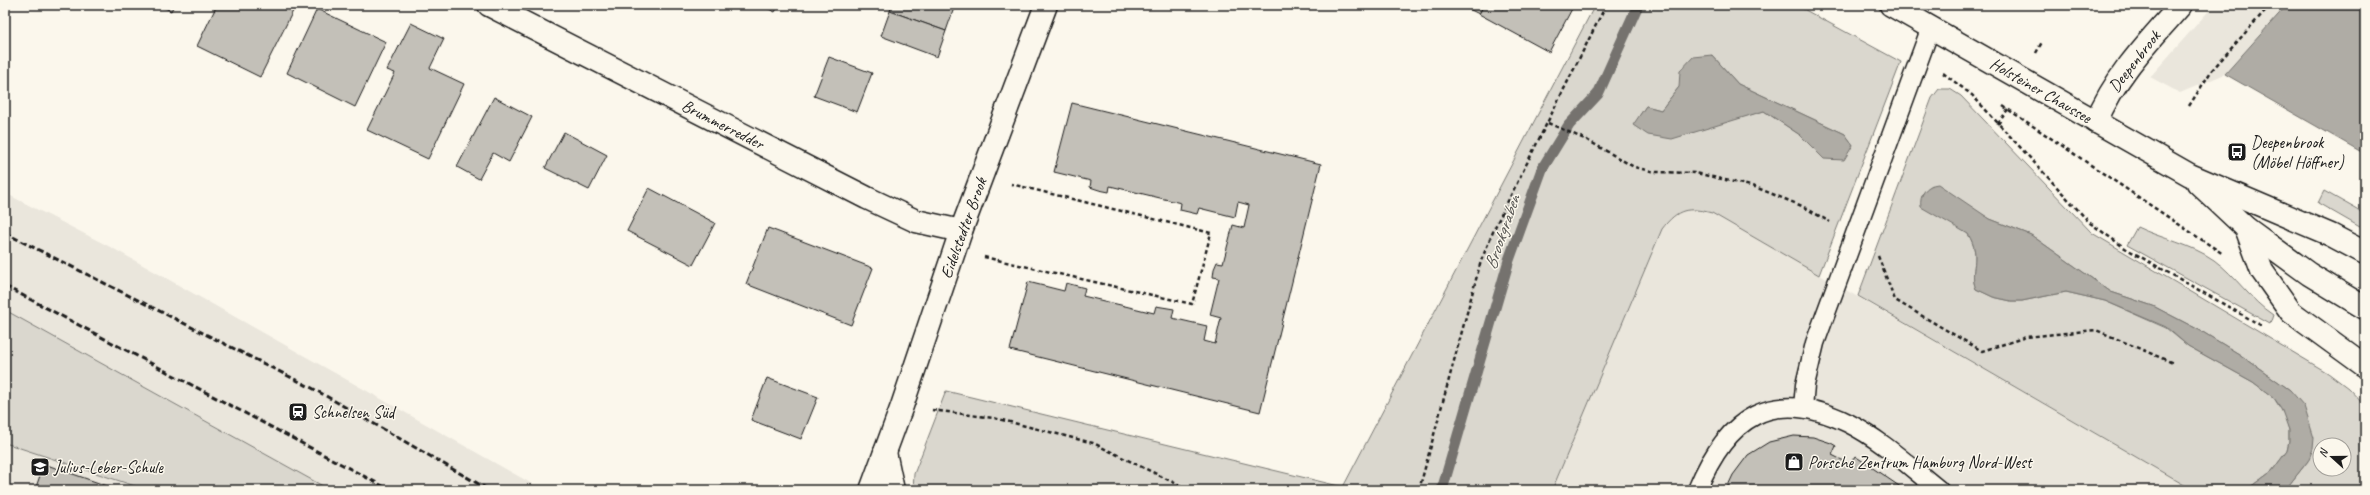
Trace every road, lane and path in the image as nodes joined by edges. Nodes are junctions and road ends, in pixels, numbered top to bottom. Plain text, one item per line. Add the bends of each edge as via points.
1 (488, 5) edge
2 (1046, 5) edge
3 (1606, 5) edge
4 (1891, 5) edge
5 (2181, 5) edge
6 (2270, 5) edge
7 (1931, 27) junction
8 (1921, 56) junction
9 (2002, 105) dead end
10 (2189, 106) dead end
11 (2008, 109) junction
12 (2096, 122) junction
13 (1548, 123) junction
14 (1998, 124) junction
15 (2190, 175) junction
16 (982, 177) junction
17 (2246, 228) junction
18 (1854, 236) junction
19 (957, 241) junction
20 (2365, 254) edge
21 (2229, 258) dead end
22 (2365, 308) edge
23 (2268, 329) dead end
24 (2173, 363) dead end
25 (2365, 366) edge
26 (902, 406) junction
27 (1803, 407) junction
28 (885, 452) junction
29 (870, 490) edge
30 (893, 490) edge
31 (1190, 490) edge
32 (1419, 490) edge
33 (1697, 490) edge
34 (1939, 490) edge

1 - 19 main road, Brummerredder via 867,198
2 - 16 main road, Eidelstedter Brook
3 - 13 path
4 - 7 main road, Holsteiner Chaussee
5 - 12 main road, Deepenbrook via 2136,55 2107,96
6 - 10 path via 2212,70
7 - 8 lane
7 - 12 main road, Holsteiner Chaussee
8 - 14 path via 1972,95
8 - 18 lane
9 - 11 path
11 - 14 path
11 - 21 path
12 - 15 main road, Holsteiner Chaussee
13 - 18 path via 1587,140 1634,167 1655,172 1696,174 1755,187 1802,206
13 - 32 path via 1495,227 1481,261
14 - 23 path via 2090,223 2125,248
15 - 17 main road, Holsteiner Chaussee
15 - 20 main road, Holsteiner Chaussee via 2331,235
16 - 19 main road, Eidelstedter Brook
16 - 19 path via 1211,233 1192,304
17 - 22 main road, Holsteiner Chaussee via 2309,274
17 - 25 main road via 2262,271 2291,312
18 - 24 path via 1876,250 1895,300 1982,351 2026,337 2096,330
18 - 27 lane via 1815,343 1805,385
19 - 26 main road, Eidelstedter Brook
26 - 28 main road, Eidelstedter Brook
26 - 31 path via 994,418 1093,443
27 - 33 lane via 1759,412 1740,424 1712,457
27 - 34 lane via 1826,414 1872,437
28 - 29 main road, Eidelstedter Brook
28 - 30 main road

